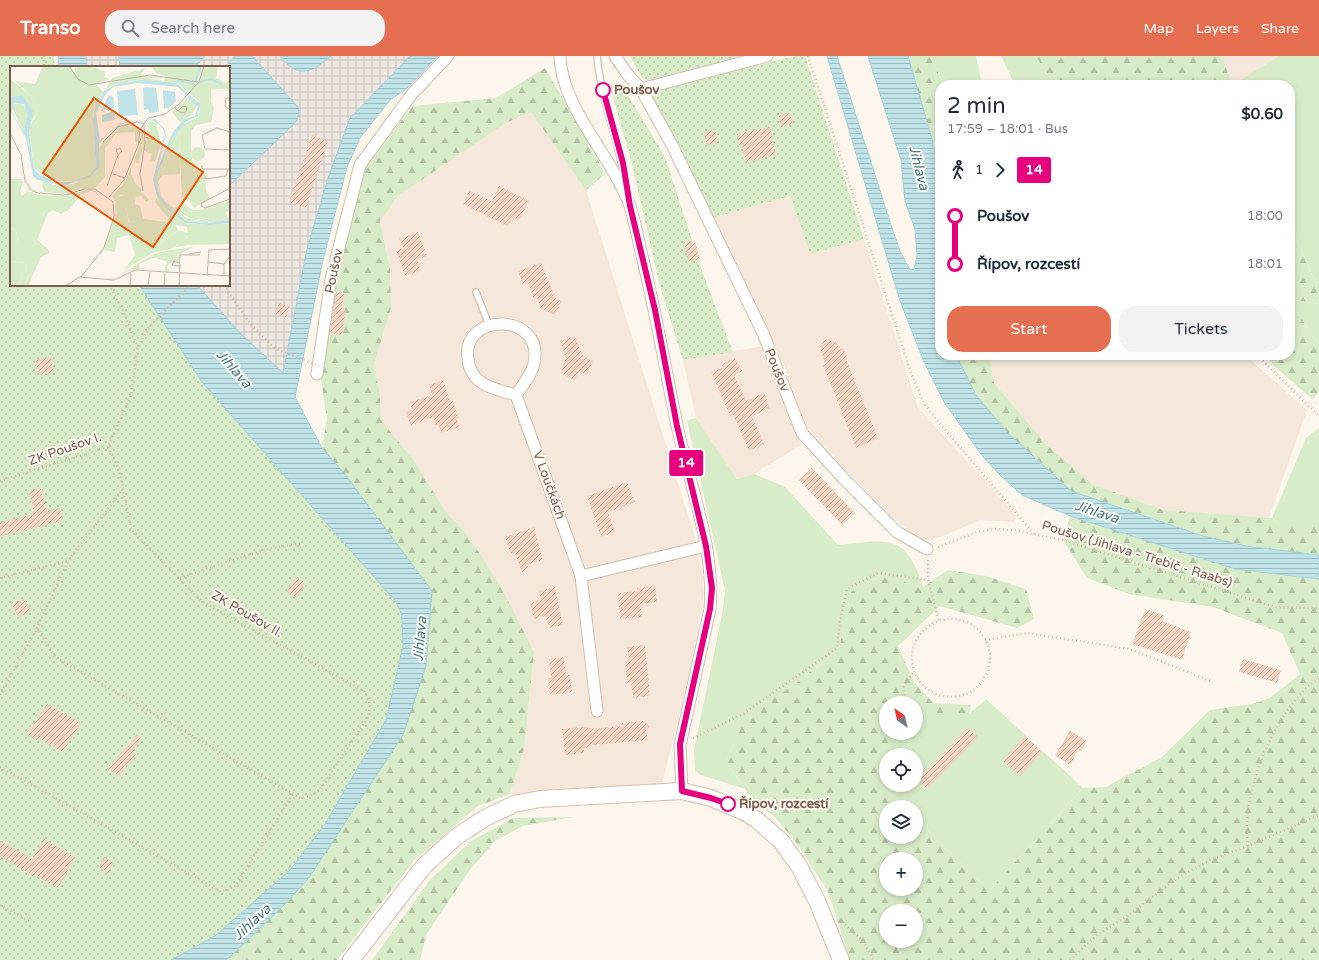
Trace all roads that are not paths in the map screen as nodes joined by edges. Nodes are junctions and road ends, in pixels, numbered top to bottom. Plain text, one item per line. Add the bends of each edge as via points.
1 (448, 56) edge
2 (560, 56) edge
3 (597, 56) edge
4 (616, 56) edge
5 (767, 56) edge
6 (641, 89) junction
7 (630, 206) junction
8 (476, 292) dead end
9 (489, 325) junction
10 (318, 370) road end
11 (516, 394) junction
12 (706, 546) junction
13 (928, 549) road end
14 (581, 576) junction
15 (597, 711) dead end
16 (682, 791) junction
17 (351, 960) edge
18 (841, 960) edge

1 - 10 street, Poušov via 412,94 360,165 331,279
2 - 7 street via 567,90 613,169
3 - 7 lane via 599,75 623,163
4 - 6 street, Poušov
5 - 6 street
6 - 13 street, Poušov via 672,145 762,333 802,432 897,532
7 - 12 street via 655,310 677,426
8 - 9 lane
9 - 11 street via 471,341 469,366 477,380 484,385
9 - 11 street via 513,325 526,333 534,347 532,370
11 - 14 street, V Loučkách
12 - 14 street
12 - 16 street via 712,588 710,609 680,744
14 - 15 street, V Loučkách
16 - 17 street via 540,799 514,804 485,818 456,837 424,866
16 - 18 street via 711,798 739,809 757,820 780,841 799,866 817,901

